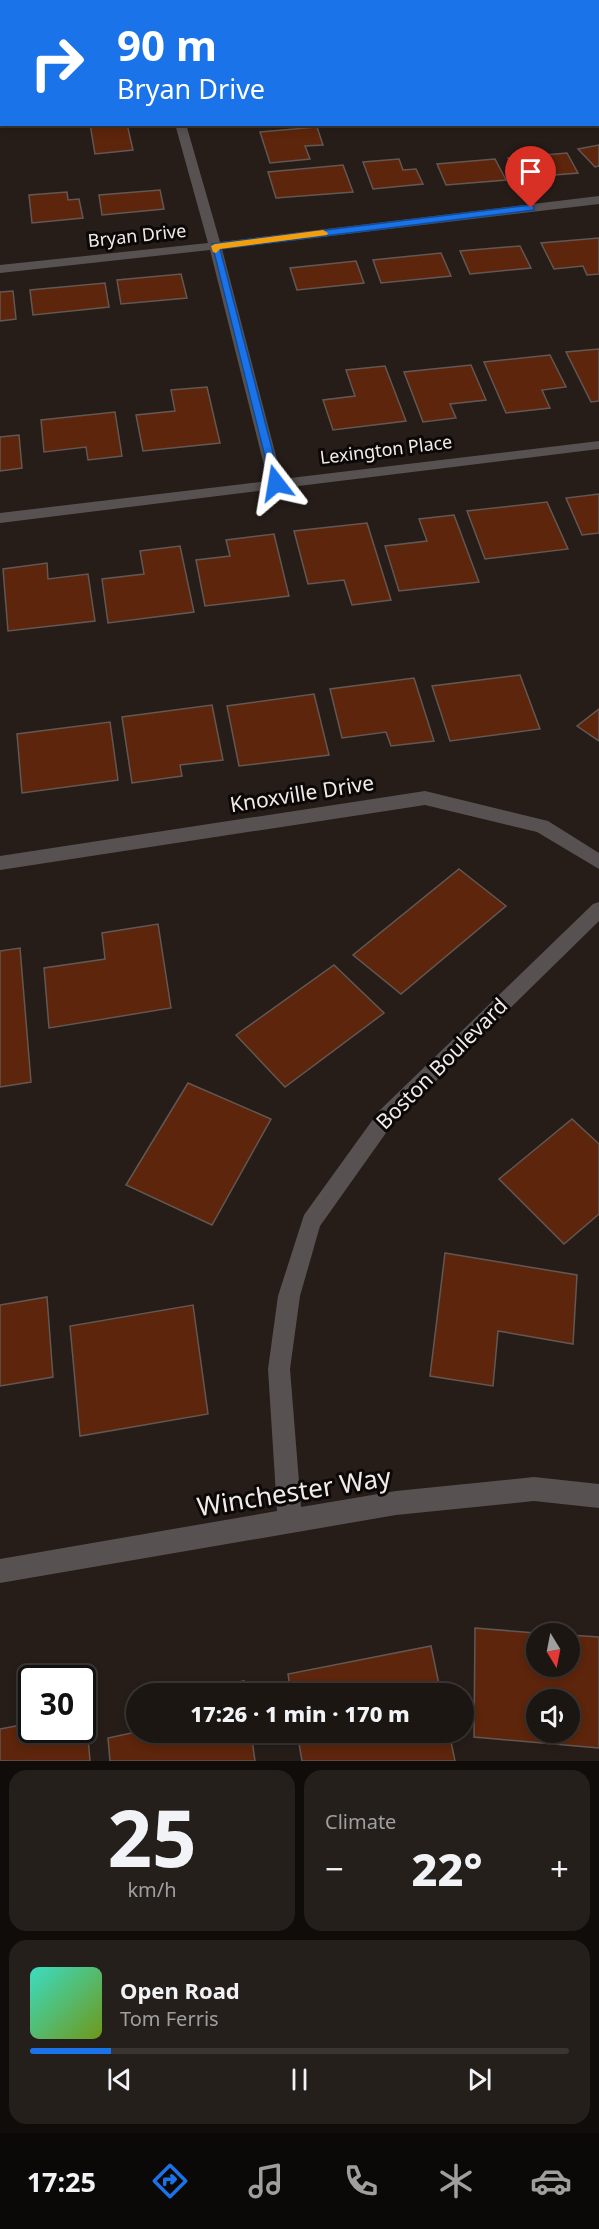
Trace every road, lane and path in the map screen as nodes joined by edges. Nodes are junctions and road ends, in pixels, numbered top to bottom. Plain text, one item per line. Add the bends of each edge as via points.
1 (181, 126) edge
2 (599, 200) edge
3 (215, 246) junction
4 (0, 269) edge
5 (599, 445) edge
6 (276, 483) junction
7 (0, 518) edge
8 (599, 861) edge
9 (0, 862) edge
10 (599, 909) edge
11 (599, 1496) edge
12 (290, 1521) junction
13 (0, 1571) edge

1 - 3 street
2 - 3 street, Bryan Drive
3 - 4 street, Bryan Drive
3 - 6 street
5 - 6 street, Lexington Place
6 - 7 street, Lexington Place
8 - 9 street, Knoxville Drive via 542,826 425,798
10 - 12 street, Boston Boulevard via 386,1117 311,1222 289,1296 279,1369
11 - 12 street, Winchester Way via 534,1489 396,1503
12 - 13 street, Winchester Way

